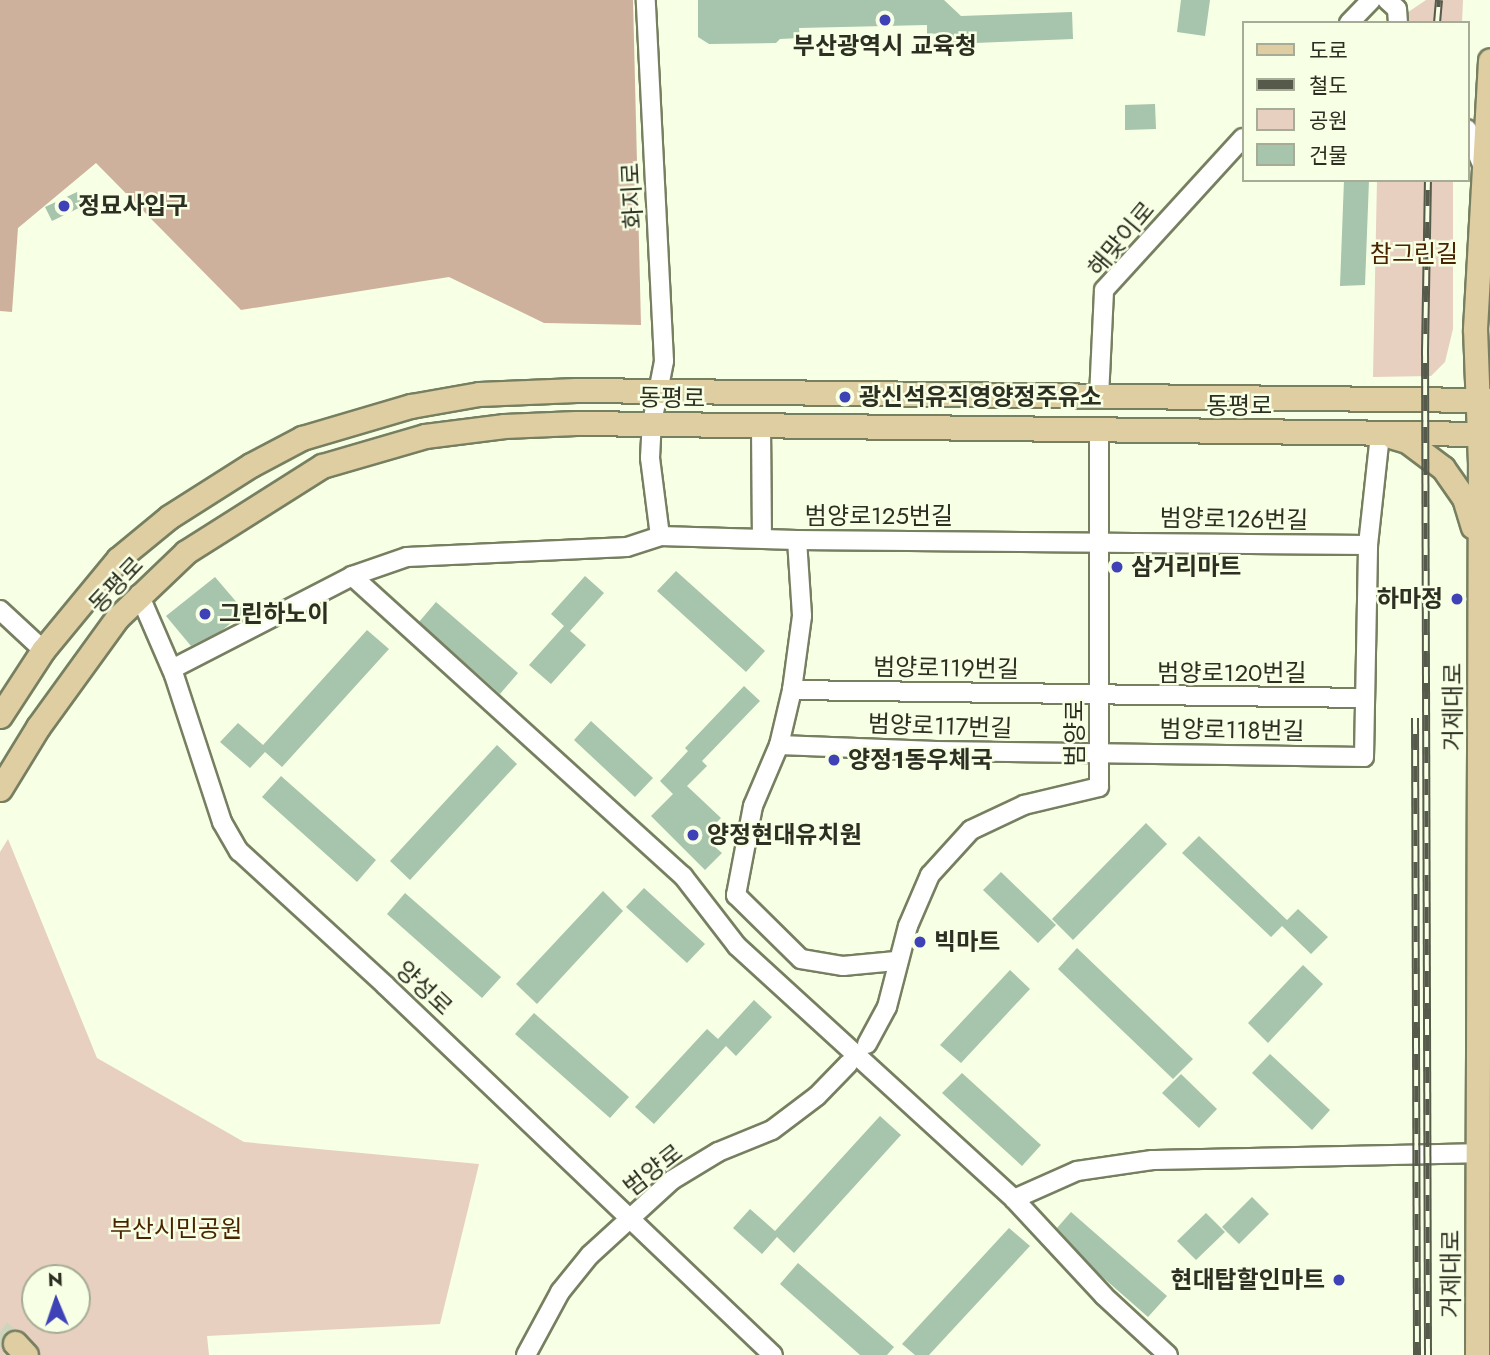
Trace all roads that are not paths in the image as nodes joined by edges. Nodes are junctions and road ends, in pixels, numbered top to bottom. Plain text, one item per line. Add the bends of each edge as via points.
1 (646, 0) edge
2 (1371, 0) edge
3 (1387, 0) edge
4 (1351, 21) edge
5 (1398, 21) edge
6 (1490, 60) edge
7 (1469, 134) edge
8 (1242, 139) edge
9 (1483, 167) junction
10 (1485, 220) edge
11 (660, 390) junction
12 (1099, 397) junction
13 (1483, 399) edge
14 (652, 423) junction
15 (761, 426) junction
16 (1099, 432) junction
17 (1380, 434) junction
18 (1484, 434) edge
19 (660, 536) junction
20 (762, 537) junction
21 (797, 540) junction
22 (1098, 541) junction
23 (1368, 545) junction
24 (1479, 545) junction
25 (352, 576) junction
26 (139, 594) junction
27 (0, 610) edge
28 (43, 650) junction
29 (172, 669) junction
30 (792, 690) junction
31 (1099, 696) junction
32 (1365, 698) junction
33 (0, 716) edge
34 (779, 745) junction
35 (1099, 754) junction
36 (0, 789) edge
37 (736, 895) junction
38 (715, 915) junction
39 (897, 961) junction
40 (867, 1044) dead end
41 (848, 1064) dead end
42 (1478, 1153) junction
43 (1014, 1199) junction
44 (631, 1218) junction
45 (526, 1355) edge
46 (773, 1355) edge
47 (1168, 1355) edge
48 (1477, 1355) edge

1 - 11 street, 화지로 via 664,360
2 - 4 street
3 - 5 street via 1398,9
6 - 9 main road, 거제대로
7 - 9 street
8 - 12 street, 해맞이로 via 1104,290
9 - 10 main road, 거제대로
10 - 13 main road, 거제대로
11 - 12 main road, 동평로
11 - 14 street, 화지로
11 - 28 main road, 동평로 via 479,394 368,417 302,438 200,496 139,540
12 - 13 main road, 동평로
13 - 18 main road, 거제대로
14 - 15 main road, 동평로
14 - 19 street, 화지로 via 650,458
14 - 26 main road, 동평로 via 504,426 386,446 322,466 186,552
15 - 16 main road, 동평로
15 - 20 street
16 - 17 main road, 동평로
16 - 22 street, 범양로
17 - 18 main road, 동평로
17 - 23 street
17 - 24 main road via 1407,441 1443,468 1464,498
18 - 24 main road, 거제대로
19 - 20 street, 범양로125번길
19 - 25 street, 범양로125번길 via 627,547 407,557
20 - 21 street, 범양로125번길
21 - 22 street, 범양로125번길
21 - 30 street via 802,616
22 - 23 street, 범양로126번길
22 - 31 street, 범양로
23 - 32 street
24 - 42 main road, 거제대로
25 - 29 street, 범양로125번길
25 - 38 street via 683,876
26 - 29 street, 양성로
26 - 36 main road, 동평로 via 60,696
27 - 28 street
28 - 33 main road, 동평로
29 - 44 street, 양성로 via 222,822 239,851
30 - 31 street, 범양로119번길
30 - 34 street
31 - 32 street, 범양로120번길
31 - 35 street, 범양로
32 - 35 street, 범양로118번길 via 1364,757
34 - 35 street, 범양로117번길
34 - 37 street via 753,806
35 - 39 street, 범양로 via 1100,788 1024,805 971,830 930,875
37 - 38 street
37 - 39 street via 801,959 844,966
38 - 43 street via 737,946
39 - 40 street, 범양로 via 887,1007
41 - 44 street, 범양로 via 817,1096 772,1130 718,1152 684,1173
42 - 43 street via 1152,1160 1077,1171
42 - 48 main road, 거제대로
43 - 47 street via 1104,1296
44 - 45 street, 범양로 via 590,1255 560,1292
44 - 46 street, 양성로

